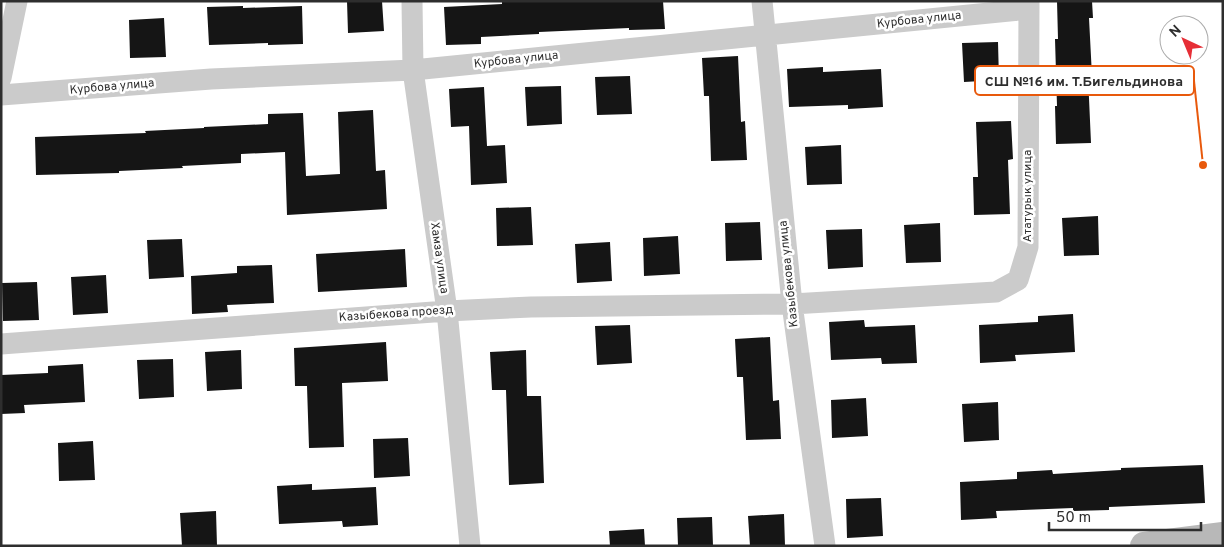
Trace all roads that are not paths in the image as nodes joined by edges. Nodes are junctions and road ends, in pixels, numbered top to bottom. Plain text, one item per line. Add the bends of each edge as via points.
1 (17, 1) edge
2 (412, 1) edge
3 (762, 1) edge
4 (1029, 5) edge
5 (764, 36) junction
6 (413, 70) junction
7 (1, 78) edge
8 (1, 95) edge
9 (792, 304) junction
10 (447, 311) junction
11 (1, 344) edge
12 (1223, 536) edge
13 (470, 546) edge
14 (825, 546) edge
15 (1144, 546) edge

1 - 7 street
2 - 6 street, Хамза улица
3 - 5 street, Казыбекова улица
4 - 5 street, Курбова улица
4 - 9 street, Ататурык улица via 1028,246 1018,280 996,292
5 - 6 street, Курбова улица
5 - 9 street, Казыбекова улица
6 - 8 street, Курбова улица via 211,78
6 - 10 street, Хамза улица
9 - 10 street, Казыбекова проезд
9 - 14 street, Казыбекова улица
10 - 11 street, Казыбекова проезд
10 - 13 street, Хамза улица
12 - 15 street

